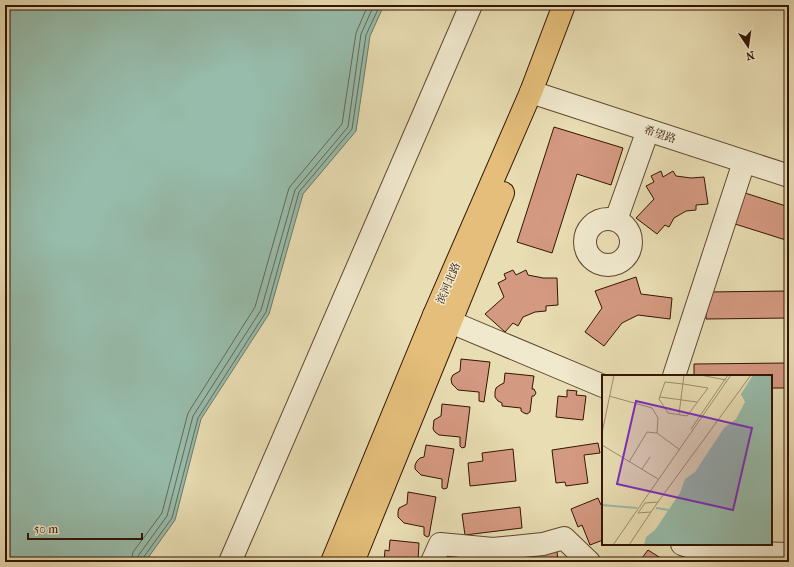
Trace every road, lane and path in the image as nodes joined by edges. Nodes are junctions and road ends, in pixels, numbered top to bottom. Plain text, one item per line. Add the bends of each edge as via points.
1 (471, 5) edge
2 (564, 5) edge
3 (580, 5) edge
4 (537, 94) junction
5 (648, 130) junction
6 (744, 162) junction
7 (789, 176) edge
8 (616, 220) dead end
9 (442, 319) junction
10 (674, 375) edge
11 (602, 386) edge
12 (685, 545) edge
13 (789, 554) edge
14 (494, 556) edge
15 (230, 562) edge
16 (332, 562) edge
17 (353, 562) edge
18 (432, 562) edge
19 (589, 562) edge

1 - 15 street
2 - 4 main road, 滨河北路
3 - 4 main road, 滨河北路
4 - 5 street, 希望路
4 - 9 main road, 滨河北路
5 - 6 street, 希望路
5 - 8 street
6 - 7 street, 希望路
6 - 10 street
9 - 11 street
9 - 16 main road, 滨河北路
9 - 17 main road, 滨河北路
12 - 13 street via 706,552
14 - 18 street via 440,544
14 - 19 street via 564,538

